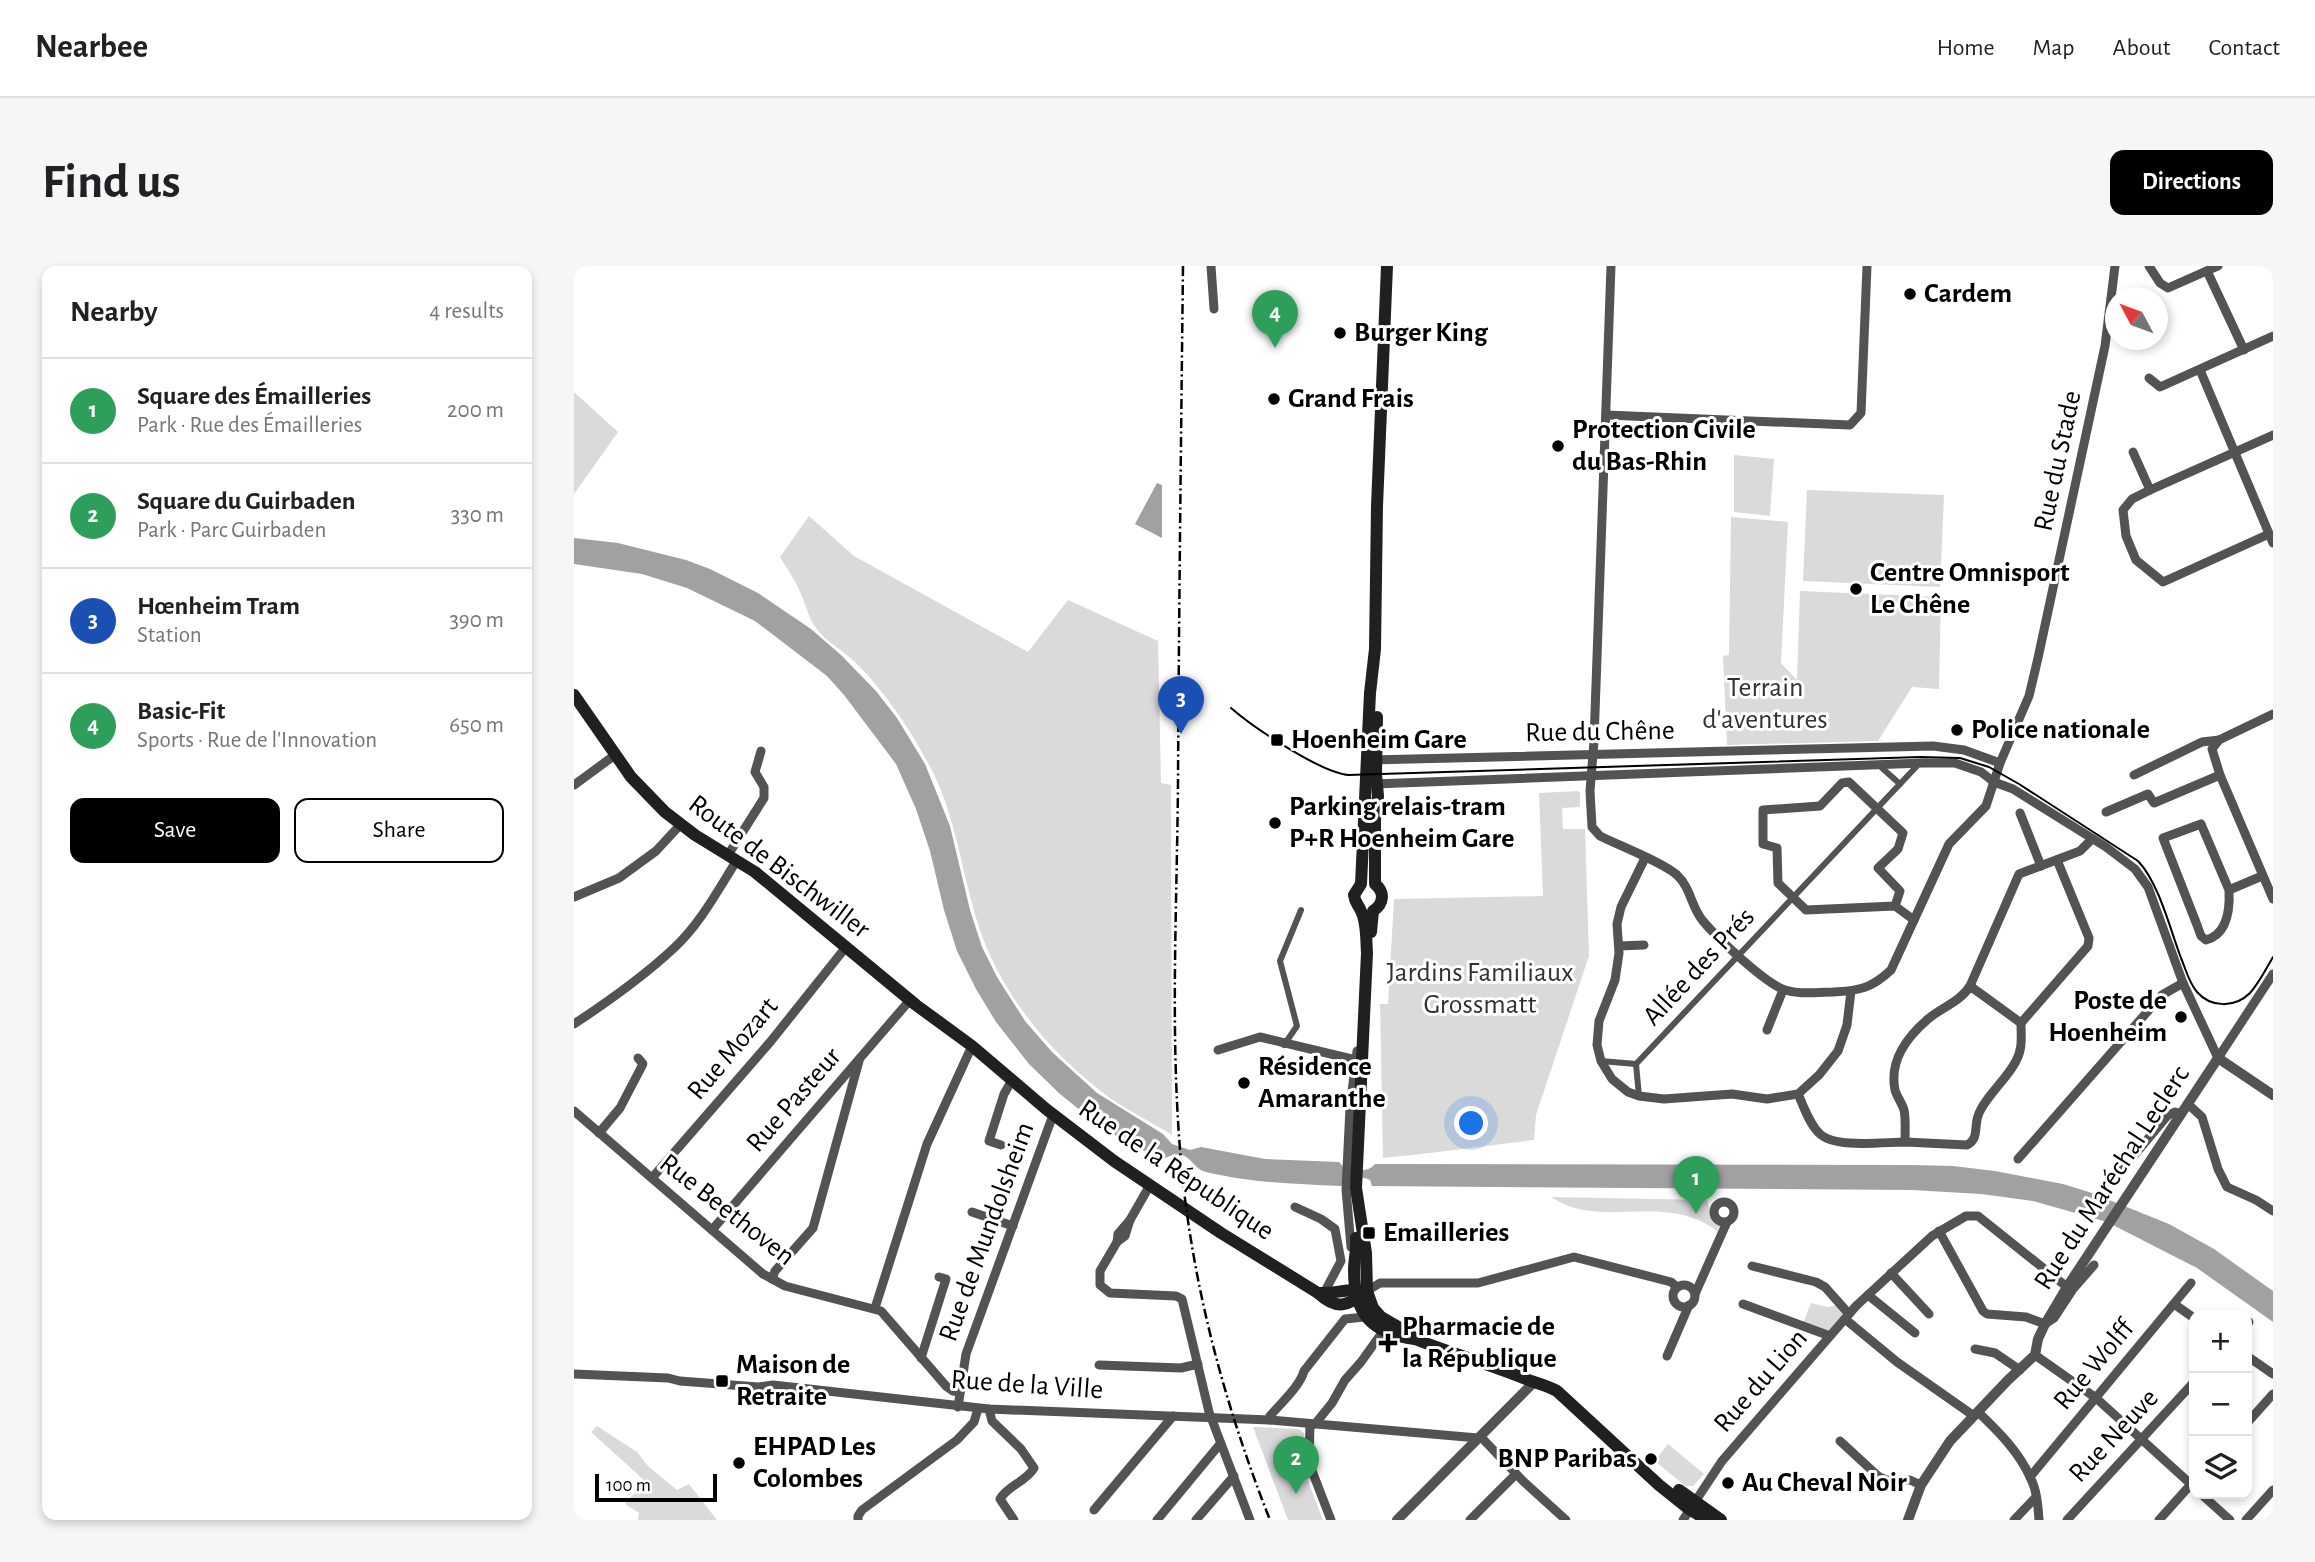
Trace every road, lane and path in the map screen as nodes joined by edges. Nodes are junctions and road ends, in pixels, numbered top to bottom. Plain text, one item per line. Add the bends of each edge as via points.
1 (1211, 266) edge
2 (1387, 266) edge
3 (1611, 266) edge
4 (1867, 266) edge
5 (2115, 266) edge
6 (2149, 266) edge
7 (2218, 266) edge
8 (2207, 271) junction
9 (1214, 309) dead end
10 (2273, 336) edge
11 (2244, 350) junction
12 (2200, 370) junction
13 (2149, 378) dead end
14 (1606, 415) junction
15 (2273, 435) edge
16 (2133, 452) dead end
17 (2235, 452) junction
18 (2150, 490) junction
19 (2271, 539) edge
20 (575, 699) edge
21 (2273, 715) edge
22 (2219, 740) junction
23 (761, 751) dead end
24 (615, 755) junction
25 (1592, 755) junction
26 (1371, 760) junction
27 (2000, 763) junction
28 (1916, 766) dead end
29 (1882, 768) dead end
30 (2134, 775) dead end
31 (2221, 775) junction
32 (1591, 776) junction
33 (1994, 782) junction
34 (1900, 784) junction
35 (574, 785) edge
36 (1371, 785) junction
37 (1877, 808) junction
38 (2106, 812) dead end
39 (2020, 813) dead end
40 (681, 824) junction
41 (2092, 839) junction
42 (732, 857) junction
43 (1645, 858) junction
44 (2057, 860) junction
45 (2041, 866) junction
46 (2262, 876) junction
47 (1368, 884) junction
48 (2229, 890) junction
49 (574, 897) edge
50 (1792, 898) junction
51 (2273, 899) edge
52 (1895, 906) junction
53 (1301, 910) dead end
54 (1367, 910) junction
55 (1914, 920) junction
56 (1644, 945) dead end
57 (1619, 946) junction
58 (846, 947) junction
59 (1367, 953) junction
60 (1739, 955) junction
61 (2273, 974) edge
62 (2183, 983) junction
63 (1970, 986) junction
64 (1783, 990) junction
65 (1851, 991) junction
66 (910, 1000) junction
67 (2021, 1023) junction
68 (574, 1024) edge
69 (1767, 1030) dead end
70 (1284, 1045) junction
71 (972, 1046) junction
72 (1218, 1050) dead end
73 (638, 1058) dead end
74 (860, 1058) junction
75 (2218, 1059) junction
76 (1356, 1060) junction
77 (1601, 1060) junction
78 (1636, 1064) junction
79 (1012, 1080) junction
80 (1798, 1094) junction
81 (2273, 1095) edge
82 (1639, 1096) junction
83 (2188, 1104) junction
84 (574, 1111) edge
85 (2181, 1114) junction
86 (1053, 1115) junction
87 (599, 1133) junction
88 (1905, 1142) junction
89 (1001, 1145) dead end
90 (1352, 1156) junction
91 (2018, 1159) dead end
92 (652, 1178) junction
93 (1150, 1185) junction
94 (2105, 1185) dead end
95 (1353, 1190) junction
96 (1295, 1207) dead end
97 (2273, 1211) edge
98 (972, 1212) dead end
99 (1727, 1222) dead end
100 (1013, 1226) junction
101 (712, 1230) junction
102 (1940, 1231) junction
103 (2094, 1265) dead end
104 (1752, 1266) dead end
105 (1891, 1273) junction
106 (939, 1277) dead end
107 (772, 1279) junction
108 (2192, 1283) dead end
109 (1677, 1287) junction
110 (2067, 1287) junction
111 (1321, 1293) junction
112 (1360, 1293) junction
113 (1695, 1294) junction
114 (1868, 1295) junction
115 (1743, 1304) dead end
116 (2174, 1304) junction
117 (1689, 1305) junction
118 (875, 1308) junction
119 (1929, 1314) dead end
120 (2189, 1314) edge
121 (1847, 1316) junction
122 (1365, 1318) junction
123 (2045, 1324) junction
124 (1386, 1327) junction
125 (1915, 1333) dead end
126 (1830, 1336) junction
127 (1975, 1349) dead end
128 (2035, 1355) junction
129 (1667, 1356) dead end
130 (921, 1358) junction
131 (2252, 1359) edge
132 (1198, 1364) junction
133 (1099, 1365) dead end
134 (2020, 1370) junction
135 (574, 1374) edge
136 (2273, 1374) edge
137 (1534, 1382) junction
138 (2189, 1388) edge
139 (961, 1392) junction
140 (2273, 1394) edge
141 (2096, 1398) junction
142 (958, 1407) junction
143 (978, 1409) junction
144 (989, 1409) junction
145 (1976, 1414) junction
146 (1173, 1416) junction
147 (2252, 1417) edge
148 (1211, 1418) junction
149 (1270, 1420) junction
150 (992, 1421) junction
151 (974, 1422) junction
152 (1313, 1424) junction
153 (1479, 1437) junction
154 (2142, 1440) junction
155 (1840, 1441) dead end
156 (1220, 1444) junction
157 (1516, 1474) junction
158 (1234, 1476) junction
159 (2031, 1477) junction
160 (2189, 1481) edge
161 (1921, 1485) junction
162 (2189, 1488) edge
163 (2273, 1490) edge
164 (2036, 1497) junction
165 (2207, 1499) edge
166 (1094, 1510) dead end
167 (1688, 1510) edge
168 (858, 1518) edge
169 (1014, 1520) edge
170 (1157, 1520) edge
171 (1196, 1520) edge
172 (1250, 1520) edge
173 (1331, 1520) edge
174 (1397, 1520) edge
175 (1470, 1520) edge
176 (1566, 1520) edge
177 (1707, 1520) edge
178 (1721, 1520) edge
179 (1908, 1520) edge
180 (2014, 1520) edge
181 (2039, 1520) edge
182 (2067, 1520) edge
183 (2159, 1520) edge
184 (2230, 1520) edge
185 (2246, 1520) edge

1 - 9 street
2 - 26 main road via 1389,419 1378,554
3 - 14 street
4 - 14 street via 1861,413 1850,425
5 - 27 street, Rue du Stade via 2105,346 2038,658 2029,696
6 - 8 street via 2168,288
7 - 8 street
8 - 11 street
10 - 11 street
11 - 12 street
12 - 13 street via 2160,387
12 - 17 street
14 - 25 street
15 - 17 street
16 - 18 street
17 - 18 street
17 - 19 street
18 - 19 street via 2123,510 2124,525 2136,560 2163,582
20 - 24 main road, Route de Bischwiller
21 - 22 street
22 - 30 street via 2202,742
22 - 31 street via 2212,749
23 - 42 street via 755,772 764,798
24 - 35 street
24 - 40 main road, Route de Bischwiller via 649,797
25 - 26 street, Rue du Chêne
25 - 27 street, Rue du Chêne via 1933,746 1964,750
25 - 32 street
26 - 36 main road
27 - 33 street, Rue du Stade
28 - 34 street, Allée des Prés
29 - 34 street
31 - 38 street via 2154,803 2148,794
31 - 46 street
32 - 33 street, Rue du Chêne via 1942,762 1968,767
32 - 36 street, Rue du Chêne
32 - 43 street via 1592,827 1600,836
33 - 41 street, Rue du Chêne via 2013,789
33 - 55 street, Rue du Stade via 1986,806 1949,844
34 - 37 street, Allée des Prés
36 - 47 main road
37 - 50 street, Allée des Prés
37 - 50 street via 1849,782 1842,783 1820,806 1763,810 1763,844 1777,848 1777,883
37 - 52 street via 1903,833 1898,849 1878,868 1900,891
39 - 45 street
40 - 42 main road, Route de Bischwiller
40 - 49 street via 656,851 619,878
41 - 44 street via 2080,851
41 - 62 street, Rue du Chêne via 2130,864 2145,882
42 - 58 main road, Route de Bischwiller
42 - 68 street via 710,904 675,947
43 - 57 street via 1620,907
43 - 60 street via 1675,873 1702,920
44 - 45 street
44 - 67 street via 2088,946
45 - 63 street via 2019,874
46 - 48 street
46 - 51 street
47 - 54 main road via 1355,891 1354,899
47 - 54 main road via 1381,891 1382,901
48 - 48 street via 2228,917 2215,936 2204,939 2163,838 2201,824
50 - 52 street via 1806,910
50 - 60 street, Allée des Prés
52 - 55 street
53 - 70 street via 1280,961 1297,1026
54 - 59 main road via 1371,944
55 - 65 street, Rue du Stade via 1891,970 1877,984
56 - 57 street
57 - 77 street via 1615,980 1599,1021
58 - 66 main road, Route de Bischwiller
58 - 92 street, Rue Mozart
59 - 76 street via 1362,967
59 - 90 main road
60 - 64 street
60 - 78 street, Allée des Prés
61 - 75 street
62 - 75 street, Rue du Chêne
62 - 91 street via 2162,995
63 - 67 street
63 - 88 street via 1963,997 1913,1032 1901,1050 1894,1068 1895,1091 1904,1111
64 - 65 street
64 - 69 street
65 - 80 street via 1847,1026 1838,1051
66 - 71 main road, Route de Bischwiller
66 - 74 street, Rue Pasteur
67 - 88 street via 2016,1062 1978,1115 1972,1143
70 - 72 street via 1260,1038
70 - 76 street
71 - 79 main road, Route de Bischwiller
71 - 118 street via 927,1144
73 - 87 street via 643,1064 620,1108
74 - 101 street, Rue Pasteur
74 - 107 street via 813,1228
75 - 81 street
75 - 83 street, Rue du Maréchal Leclerc
76 - 90 street
77 - 78 street, Allée des Prés
77 - 82 street via 1612,1079
78 - 82 street, Allée des Prés
79 - 86 main road, Rue de la République
79 - 89 street via 989,1141
80 - 82 street via 1767,1099 1732,1094 1664,1099
80 - 88 street via 1812,1125 1836,1143
83 - 85 street, Rue du Maréchal Leclerc
83 - 97 street via 2202,1117 2227,1187
84 - 87 street, Rue Beethoven
85 - 94 street via 2167,1115
85 - 110 street, Rue du Maréchal Leclerc
86 - 93 main road, Rue de la République
86 - 100 street, Rue de Mundolsheim
87 - 92 street, Rue Beethoven
90 - 95 main road
92 - 101 street, Rue Beethoven
93 - 111 main road, Rue de la République
93 - 132 street via 1125,1236 1100,1271 1100,1285 1110,1293 1182,1299
95 - 112 main road via 1354,1262
95 - 112 main road via 1366,1253
96 - 111 street via 1335,1229 1340,1261
98 - 100 street
99 - 113 street
100 - 139 street, Rue de Mundolsheim via 966,1354
101 - 107 street, Rue Beethoven
102 - 105 street, Rue du Lion
102 - 110 street, Rue du Lion via 1966,1216 1978,1216
102 - 123 street via 1983,1311
103 - 123 street, Rue du Maréchal Leclerc
104 - 121 street via 1816,1282
105 - 114 street, Rue du Lion
105 - 119 street
106 - 130 street via 946,1279
107 - 118 street, Rue Beethoven
108 - 116 street, Rue Wolff
109 - 112 street via 1574,1257 1478,1283 1380,1283
109 - 113 street via 1689,1286
109 - 117 street via 1676,1303
110 - 123 street, Rue du Maréchal Leclerc
111 - 112 main road
112 - 122 main road
112 - 124 main road
113 - 117 street
114 - 121 street, Rue du Lion
114 - 125 street
115 - 126 street
116 - 120 street
116 - 141 street, Rue Wolff
117 - 129 street
118 - 130 street
121 - 126 street, Rue du Lion
121 - 145 street via 1897,1362
122 - 124 main road
122 - 149 street via 1345,1319
123 - 128 street, Rue du Maréchal Leclerc
124 - 137 main road
124 - 152 street
126 - 167 street, Rue du Lion via 1722,1461
127 - 134 street via 1995,1353
128 - 134 street, Rue du Maréchal Leclerc
128 - 141 street
130 - 139 street via 946,1386
131 - 136 street
132 - 133 street via 1181,1368
132 - 148 street
134 - 145 street, Rue du Maréchal Leclerc
135 - 142 street, Rue de la Ville via 812,1388
137 - 153 street
137 - 167 main road via 1557,1391
138 - 154 street, Rue Neuve
139 - 142 street, Rue de Mundolsheim
140 - 147 street
141 - 154 street
141 - 159 street, Rue Wolff
142 - 143 street, Rue de la Ville
143 - 144 street, Rue de la Ville
143 - 151 street
144 - 146 street, Rue de la Ville
144 - 150 street
145 - 159 street via 2006,1440
145 - 161 street, Rue du Maréchal Leclerc via 1950,1441
146 - 148 street, Rue de la Ville
146 - 166 street
148 - 149 street, Rue de la Ville
148 - 156 street
149 - 152 street, Rue de la Ville
150 - 151 street
150 - 169 street via 1034,1468 1000,1499
151 - 168 street via 957,1440 862,1510
152 - 153 street, Rue de la Ville
152 - 173 street via 1309,1464
153 - 157 street
153 - 174 street
154 - 160 street
154 - 182 street, Rue Neuve
155 - 161 street via 1878,1476
156 - 158 street
156 - 170 street
157 - 175 street
157 - 176 street
158 - 171 street
158 - 172 street
159 - 164 street
161 - 179 street, Rue du Maréchal Leclerc
162 - 183 street
163 - 185 street
164 - 180 street
164 - 181 street
165 - 184 street
167 - 177 main road
167 - 178 main road

